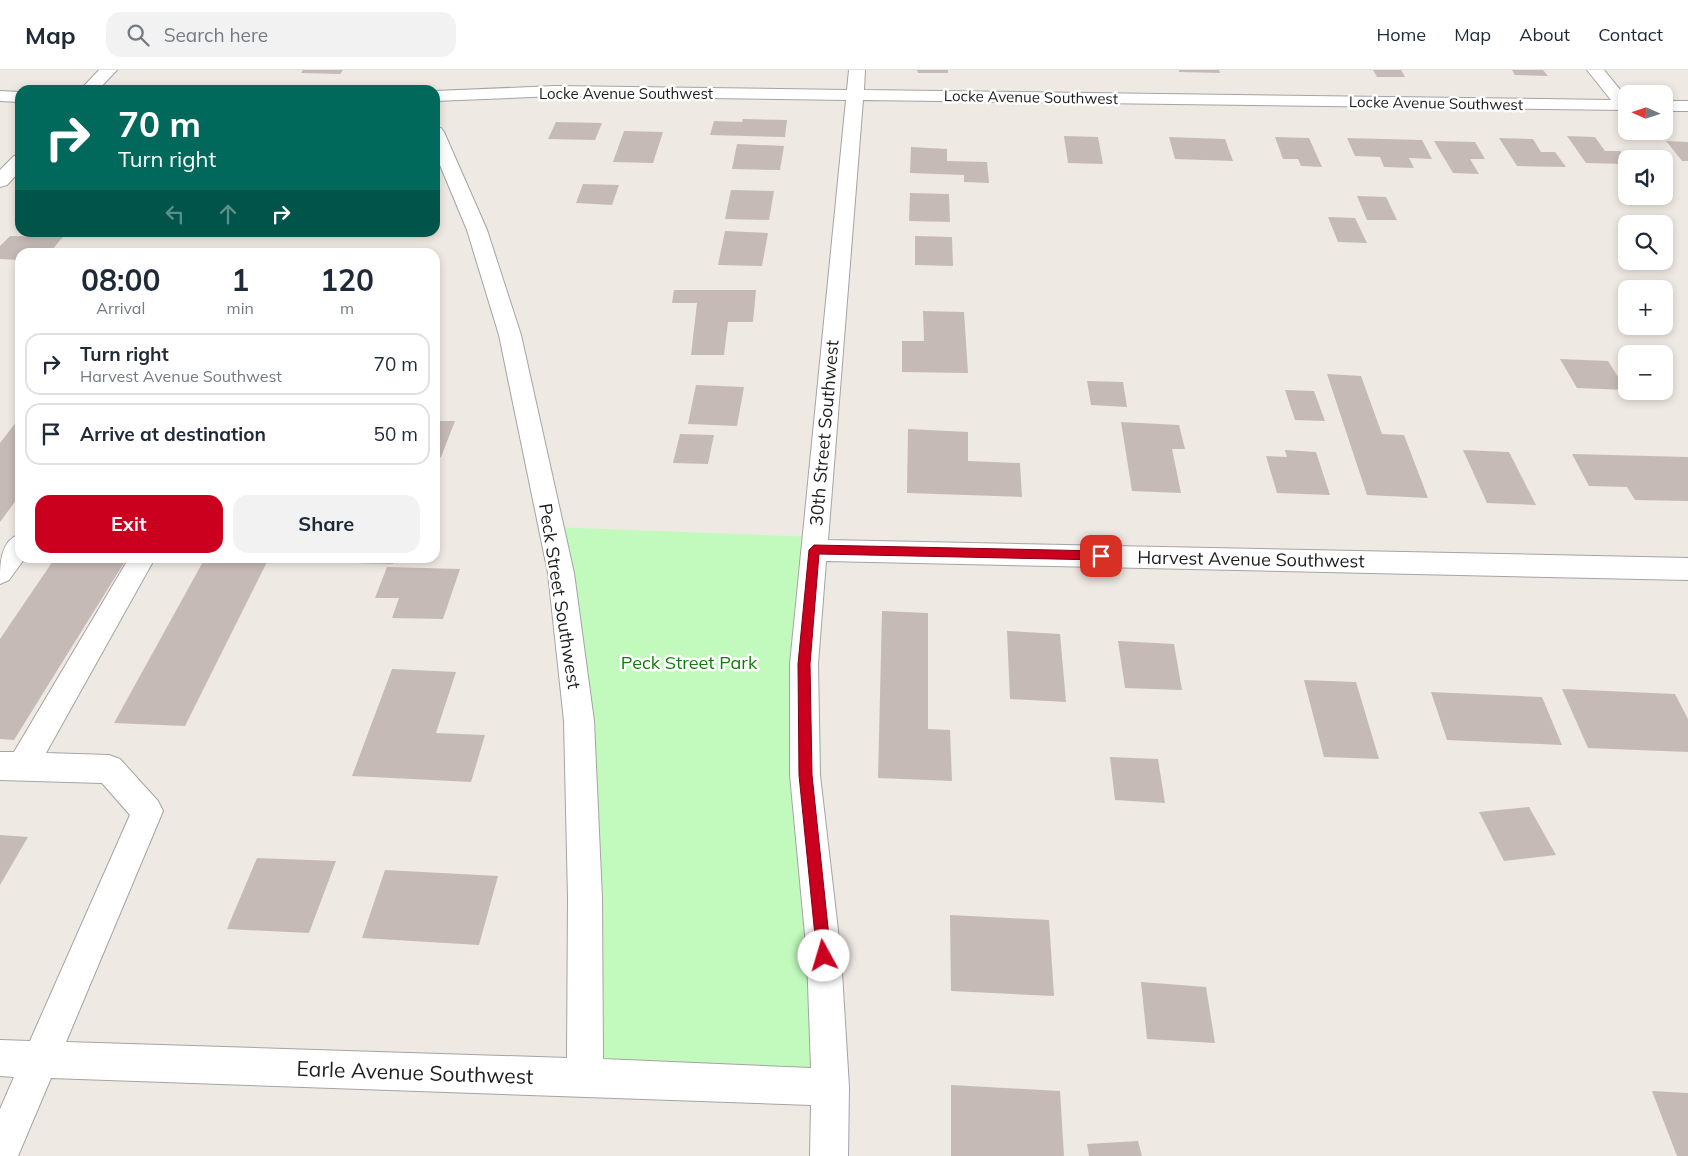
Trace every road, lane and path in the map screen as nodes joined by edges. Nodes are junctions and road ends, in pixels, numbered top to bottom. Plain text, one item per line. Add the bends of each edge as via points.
1 (109, 70) edge
2 (1595, 70) edge
3 (856, 82) edge
4 (93, 85) edge
5 (0, 96) edge
6 (440, 96) edge
7 (15, 97) edge
8 (1618, 97) edge
9 (1618, 105) edge
10 (1673, 106) edge
11 (1688, 106) edge
12 (440, 144) edge
13 (15, 165) edge
14 (0, 181) edge
15 (814, 550) junction
16 (15, 551) edge
17 (139, 563) edge
18 (1688, 568) edge
19 (0, 573) edge
20 (11, 767) edge
21 (0, 1058) edge
22 (41, 1060) junction
23 (585, 1077) junction
24 (830, 1087) junction
25 (0, 1154) edge
26 (829, 1156) edge

1 - 4 street
2 - 8 street
3 - 6 street, Locke Avenue Southwest via 557,85
3 - 9 street, Locke Avenue Southwest
3 - 15 street, 30th Street Southwest
5 - 7 street
10 - 11 street
12 - 23 street, Peck Street Southwest via 476,230 510,335 561,573 578,721 585,898
13 - 14 street
15 - 18 street, Harvest Avenue Southwest
15 - 24 street, 30th Street Southwest via 804,664 805,775 824,956
16 - 19 street
17 - 20 street
20 - 22 street via 109,769 147,811
21 - 22 street, Earle Avenue Southwest
22 - 23 street, Earle Avenue Southwest
22 - 25 street
23 - 24 street, Earle Avenue Southwest
24 - 26 street, 30th Street Southwest

